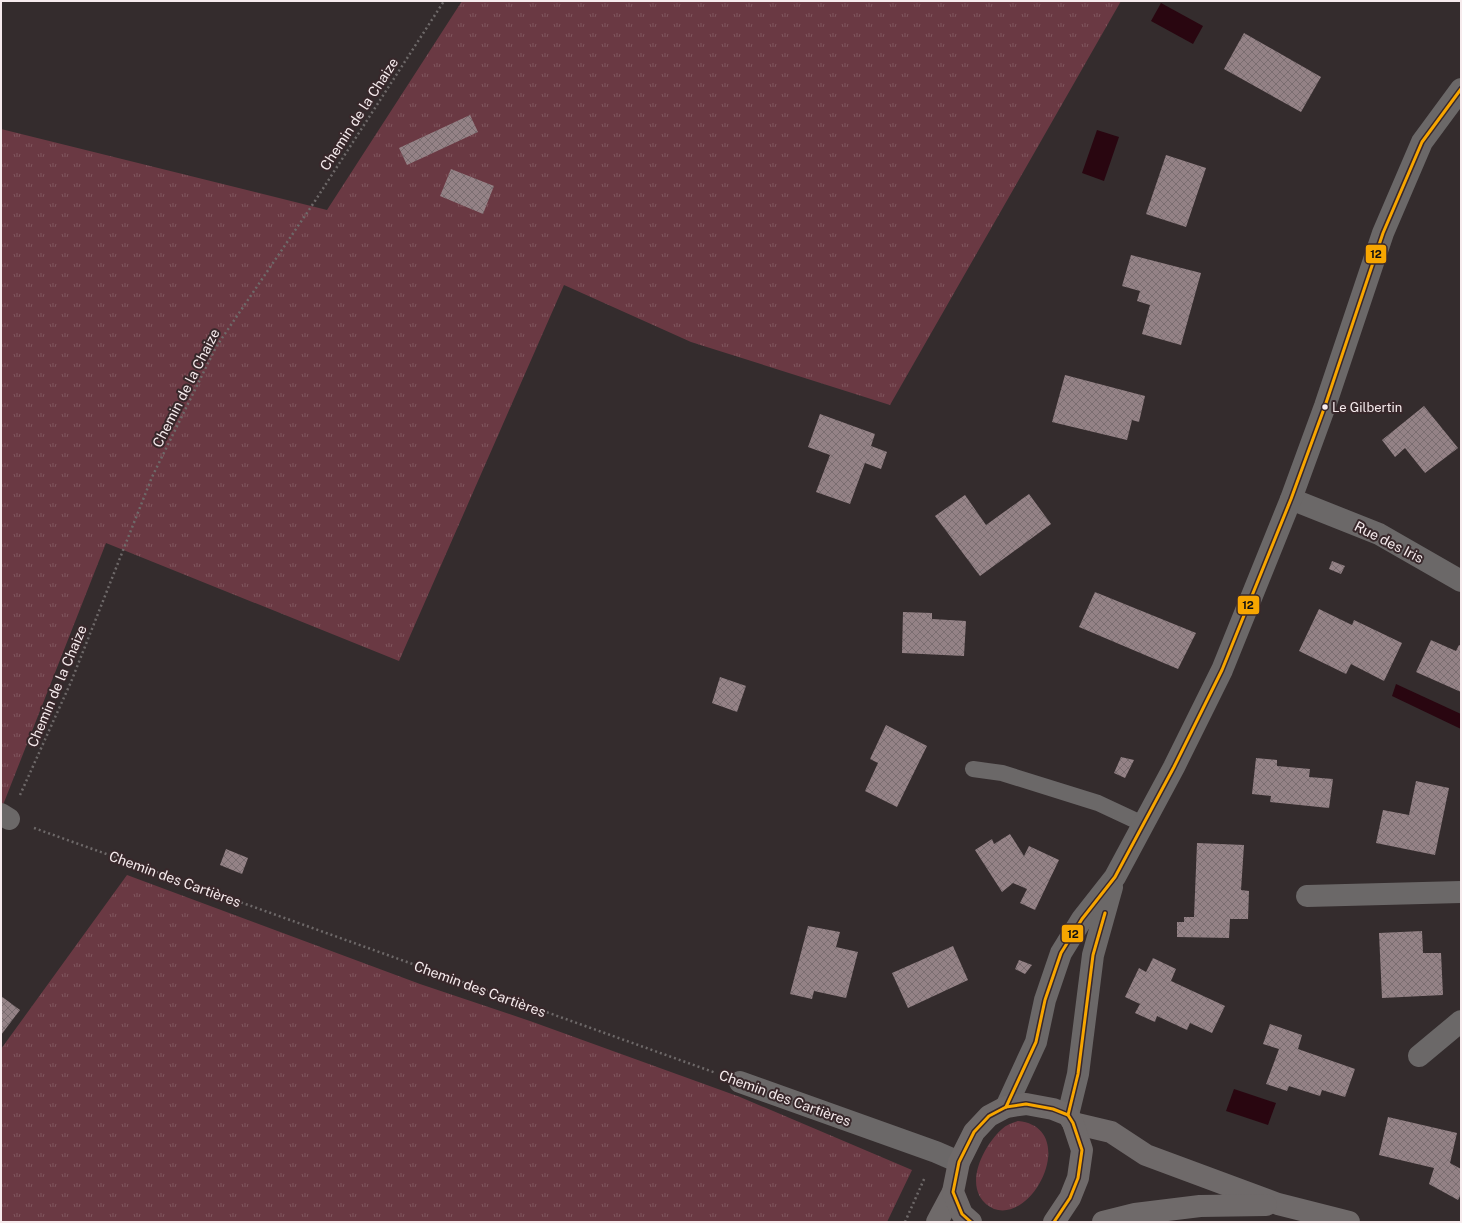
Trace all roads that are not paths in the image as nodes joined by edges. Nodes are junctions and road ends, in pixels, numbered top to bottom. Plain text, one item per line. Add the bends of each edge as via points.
1 (1461, 89) edge
2 (1291, 499) junction
3 (1461, 581) edge
4 (973, 769) dead end
5 (1143, 824) junction
6 (1115, 877) junction
7 (1461, 892) edge
8 (1307, 896) dead end
9 (1461, 1021) edge
10 (1419, 1056) dead end
11 (740, 1082) road end
12 (1006, 1107) junction
13 (1070, 1119) junction
14 (959, 1162) junction
15 (953, 1192) junction
16 (1278, 1204) junction
17 (937, 1222) edge
18 (971, 1222) edge
19 (1054, 1222) edge
20 (1103, 1222) edge
21 (1349, 1222) edge

1 - 2 street via 1422,142 1383,233
2 - 3 street, Rue des Iris via 1379,534
2 - 5 street via 1222,670
4 - 5 lane via 1002,773 1098,804
5 - 6 street
6 - 12 street via 1082,919 1062,953 1045,1000 1036,1042
6 - 13 street via 1093,955
7 - 8 street
9 - 10 street
11 - 14 street, Chemin des Cartières
12 - 13 main road via 1026,1104 1053,1108
12 - 14 main road via 989,1116 974,1132
13 - 16 main road via 1112,1132 1146,1155
13 - 19 main road via 1082,1150 1078,1178 1070,1198
14 - 15 main road
15 - 17 main road
15 - 18 main road via 962,1214
16 - 20 main road via 1200,1206 1135,1214
16 - 21 main road

